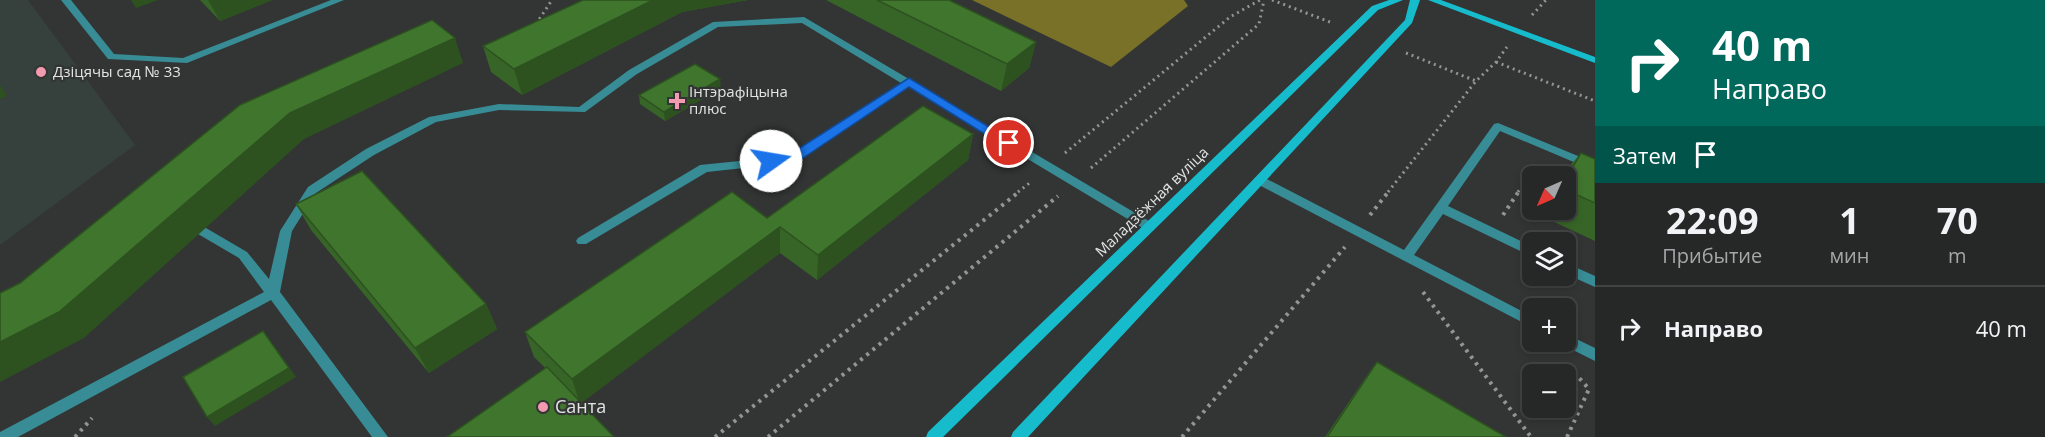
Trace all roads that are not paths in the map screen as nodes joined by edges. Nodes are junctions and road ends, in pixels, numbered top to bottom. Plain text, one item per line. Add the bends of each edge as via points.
1 (66, 0) edge
2 (339, 0) edge
3 (1398, 0) edge
4 (1415, 0) edge
5 (1433, 0) edge
6 (1595, 60) edge
7 (909, 82) junction
8 (1595, 167) edge
9 (1261, 181) junction
10 (1441, 208) junction
11 (1150, 227) junction
12 (202, 231) dead end
13 (582, 241) dead end
14 (1522, 247) edge
15 (1406, 257) junction
16 (1576, 273) edge
17 (1595, 282) edge
18 (273, 293) junction
19 (1522, 316) edge
20 (1576, 345) edge
21 (1595, 355) edge
22 (4, 437) edge
23 (381, 437) edge
24 (933, 437) edge
25 (1018, 437) edge

1 - 2 lane via 111,57 184,61
3 - 11 main road, Маладзёжная вуліца via 1375,8
4 - 9 main road via 1409,21
5 - 6 main road
7 - 11 lane
7 - 13 lane via 793,159 704,168
7 - 18 lane via 804,20 716,24 633,72 581,110 499,107 433,119 370,152 312,190 286,231
8 - 10 lane via 1498,126
9 - 15 lane
9 - 25 main road
10 - 14 lane
10 - 15 lane
11 - 24 main road, Маладзёжная вуліца
12 - 18 lane via 243,255
15 - 19 lane
16 - 17 lane
18 - 22 lane
18 - 23 lane
20 - 21 lane

